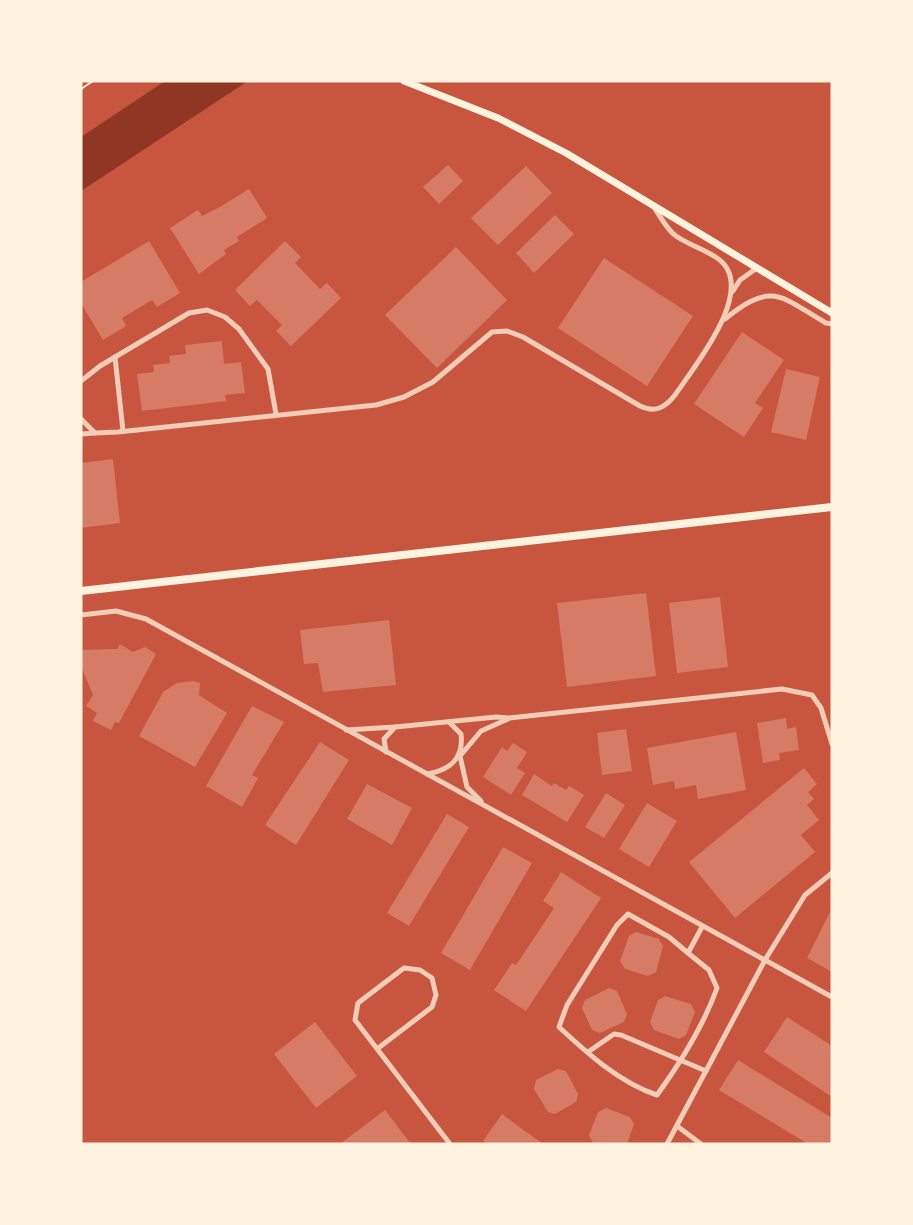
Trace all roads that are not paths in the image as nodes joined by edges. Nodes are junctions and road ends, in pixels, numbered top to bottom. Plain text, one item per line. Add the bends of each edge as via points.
1 (404, 81) edge
2 (654, 207) junction
3 (757, 268) junction
4 (732, 294) junction
5 (832, 313) edge
6 (724, 320) junction
7 (832, 324) edge
8 (115, 357) junction
9 (81, 381) edge
10 (276, 414) junction
11 (81, 419) edge
12 (123, 431) junction
13 (95, 433) junction
14 (81, 434) edge
15 (832, 507) edge
16 (81, 591) edge
17 (81, 615) edge
18 (509, 718) junction
19 (448, 722) junction
20 (395, 727) junction
21 (345, 730) junction
22 (832, 744) edge
23 (386, 752) junction
24 (460, 756) junction
25 (428, 774) junction
26 (484, 805) junction
27 (832, 873) edge
28 (702, 927) junction
29 (688, 953) junction
30 (765, 960) junction
31 (832, 997) edge
32 (377, 1049) junction
33 (588, 1052) junction
34 (681, 1060) junction
35 (706, 1071) junction
36 (677, 1126) junction
37 (450, 1144) edge
38 (667, 1144) edge
39 (702, 1144) edge

1 - 2 main road via 498,118 566,153
2 - 3 main road
2 - 4 street via 675,235 719,259 728,272
3 - 4 street via 740,280
3 - 5 main road
4 - 6 street
6 - 7 street via 751,300 780,296
6 - 10 street via 675,395 659,409 640,406 507,331 492,332 433,382 404,397 376,405
8 - 9 street
8 - 10 street via 189,313 207,310 225,317 239,329 268,369
8 - 12 street
10 - 12 street
11 - 13 street
12 - 13 street
13 - 14 street
15 - 16 highway
17 - 21 street via 116,611 146,619
18 - 19 street
18 - 22 street via 798,690 812,695 821,708
18 - 24 street via 481,731
19 - 20 street
19 - 24 street via 461,734
20 - 21 street
20 - 23 street via 384,739
21 - 23 street
23 - 25 street
24 - 25 street via 450,767
24 - 26 street via 467,787
25 - 26 street
26 - 28 street
27 - 30 street via 805,895
28 - 29 street
28 - 30 street
29 - 33 street via 669,937 628,914 617,925 567,1005 559,1027
29 - 34 street via 709,970 717,988
30 - 31 street
30 - 35 street
32 - 32 street via 432,1007 436,995 432,978 420,970 404,968 358,1003 355,1020
32 - 37 street
33 - 34 street via 614,1034
33 - 34 street via 641,1090 657,1095
34 - 35 street
35 - 36 street
36 - 38 street
36 - 39 street

